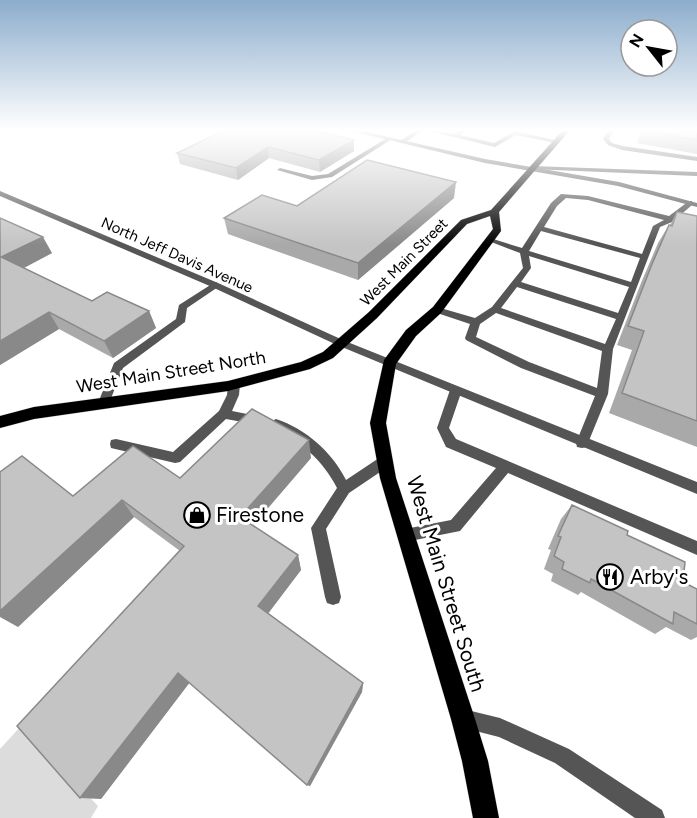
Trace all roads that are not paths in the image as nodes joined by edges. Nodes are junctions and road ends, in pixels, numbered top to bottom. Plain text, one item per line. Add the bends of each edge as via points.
1 (342, 168) edge
2 (532, 168) edge
3 (533, 168) edge
4 (537, 168) edge
5 (280, 170) dead end
6 (697, 174) edge
7 (0, 193) edge
8 (693, 204) edge
9 (494, 212) junction
10 (671, 219) junction
11 (697, 226) edge
12 (539, 228) junction
13 (490, 240) junction
14 (524, 252) junction
15 (645, 257) junction
16 (515, 282) junction
17 (215, 285) junction
18 (634, 286) junction
19 (495, 309) junction
20 (437, 310) junction
21 (621, 317) junction
22 (476, 322) junction
23 (341, 343) junction
24 (608, 349) junction
25 (389, 363) junction
26 (234, 384) junction
27 (456, 390) junction
28 (602, 394) junction
29 (104, 403) junction
30 (224, 414) junction
31 (0, 422) edge
32 (582, 443) junction
33 (116, 444) dead end
34 (384, 462) junction
35 (506, 466) junction
36 (697, 488) edge
37 (344, 489) junction
38 (405, 535) junction
39 (697, 548) edge
40 (333, 597) dead end
41 (463, 719) junction
42 (486, 818) edge
43 (654, 818) edge

1 - 5 street via 330,176 312,178
2 - 9 main road
3 - 8 street via 619,183
4 - 6 street
7 - 17 street, North Jeff Davis Avenue
8 - 10 street
9 - 13 main road via 498,229
9 - 23 main road, West Main Street via 464,222
10 - 11 street
10 - 12 street via 588,198 564,196
10 - 15 street via 657,226
12 - 14 street
12 - 15 street
13 - 14 street
13 - 20 main road
14 - 16 street via 527,268
14 - 18 street
15 - 18 street
16 - 19 street
16 - 21 street
17 - 23 street, North Jeff Davis Avenue
17 - 29 street via 182,307 181,320 117,366
18 - 21 street
19 - 22 street
19 - 24 street
20 - 22 street
20 - 25 main road via 411,333
21 - 24 street
22 - 28 street via 470,338 525,365
23 - 25 street, North Jeff Davis Avenue
23 - 26 main road, West Main Street North via 328,355 305,366
24 - 28 street
25 - 27 street, North Jeff Davis Avenue
25 - 34 main road, West Main Street South via 378,423
26 - 29 main road, West Main Street North
26 - 30 street
27 - 32 street, North Jeff Davis Avenue
27 - 35 street via 443,428 451,443
28 - 32 street
29 - 31 main road, West Main Street North
30 - 33 street via 175,458
30 - 37 street via 274,423 307,440 336,473
32 - 36 street, North Jeff Davis Avenue
34 - 37 street
34 - 38 main road, West Main Street South
35 - 38 street via 455,526
35 - 39 street
37 - 40 street via 318,528
38 - 41 main road, West Main Street South
41 - 42 main road, West Main Street South
41 - 43 street via 500,728 562,756

